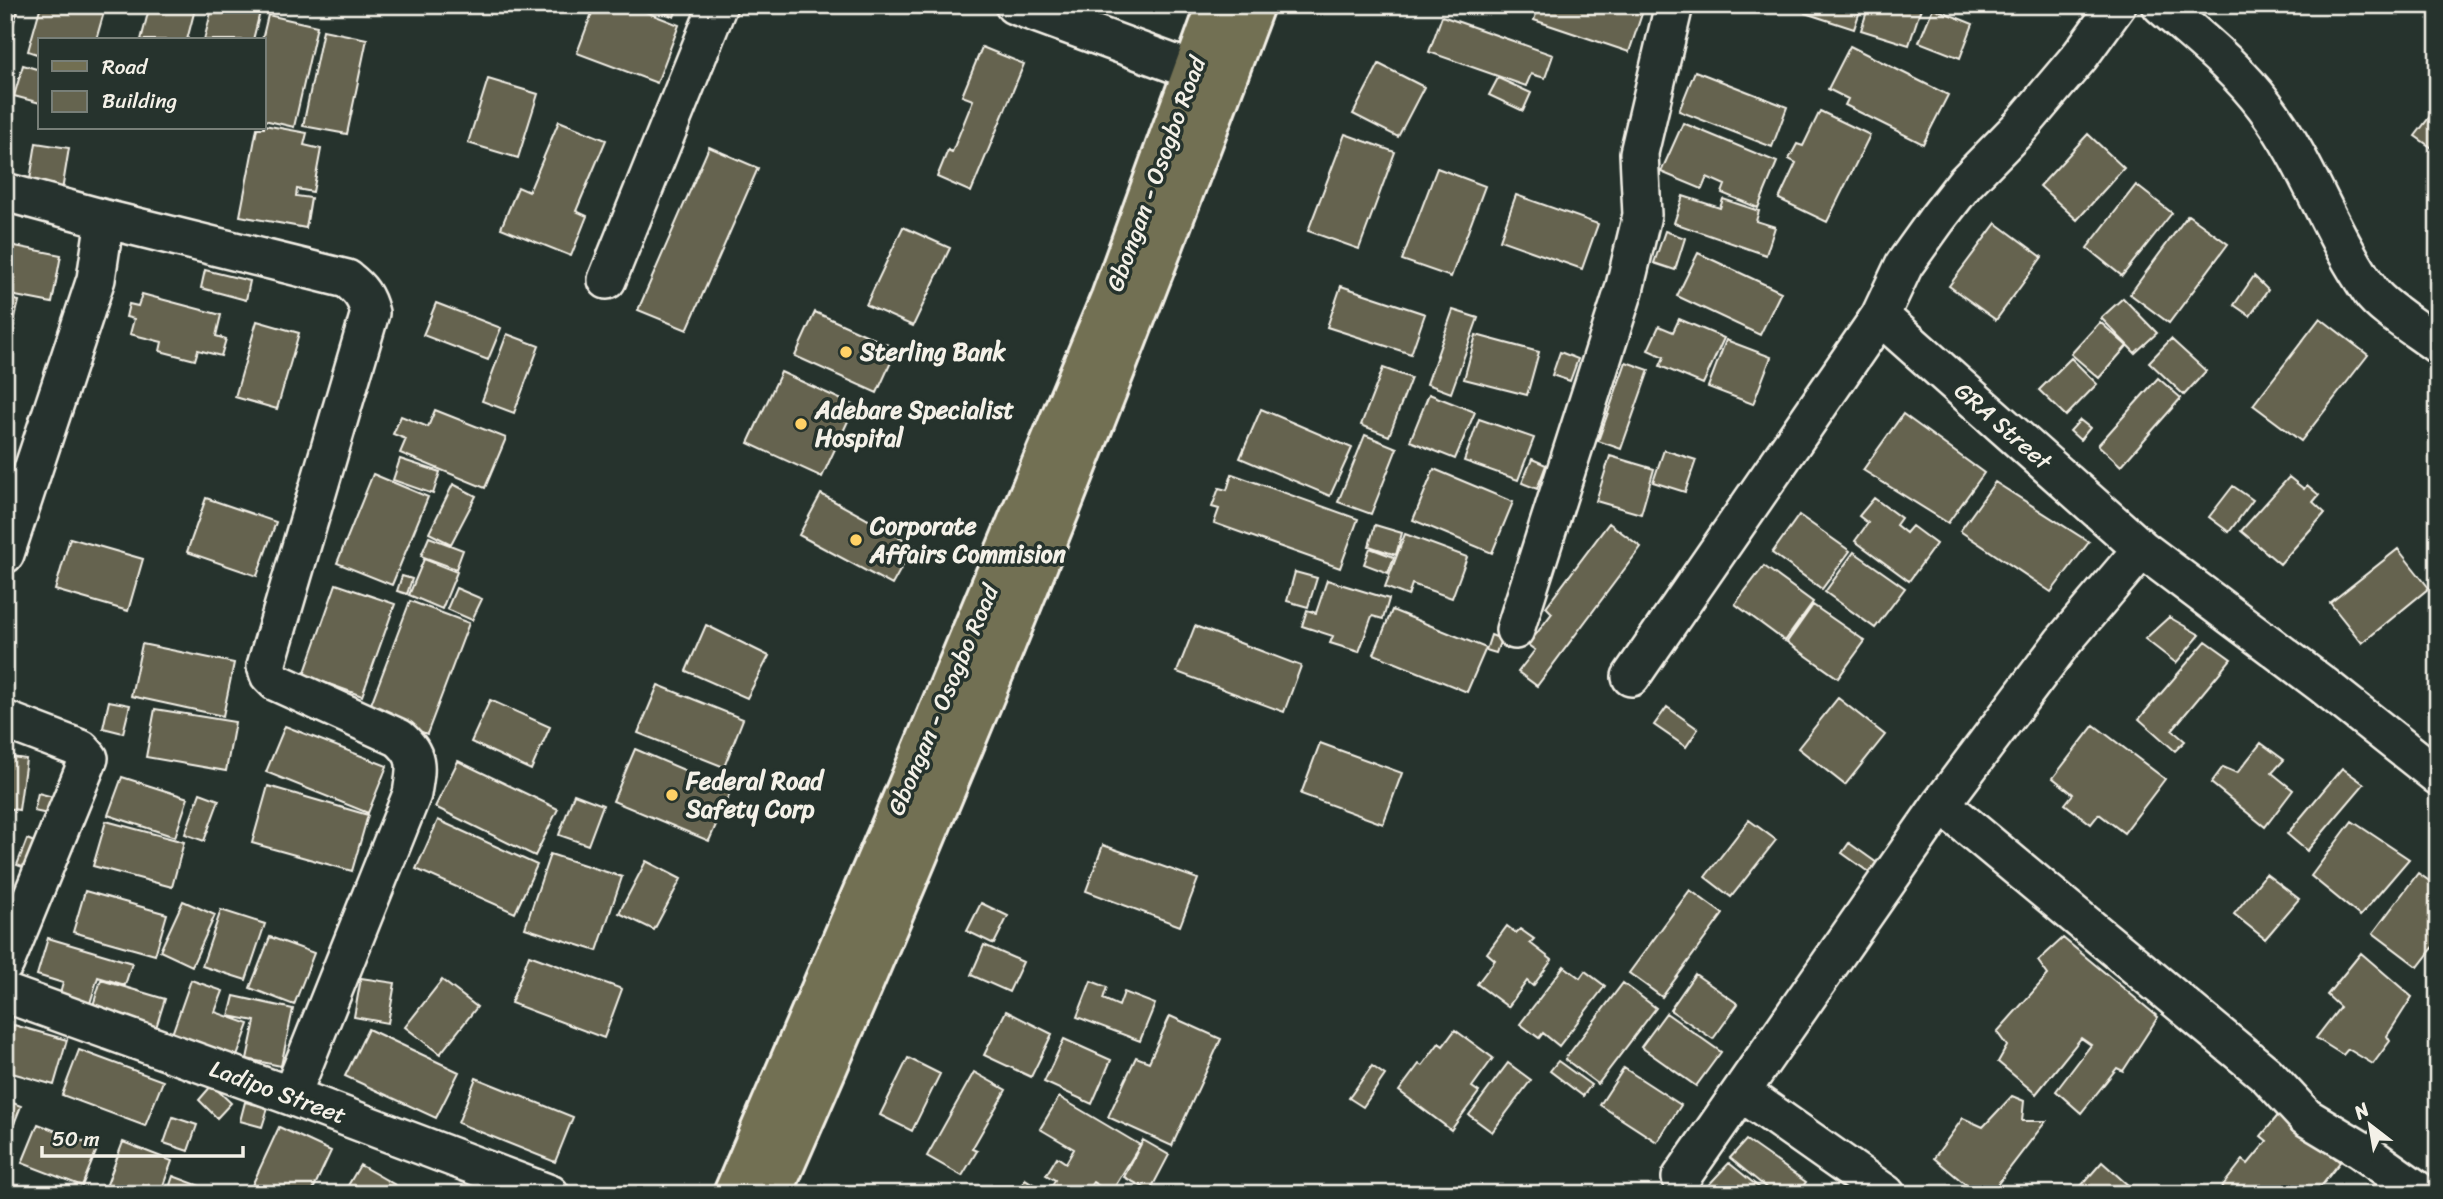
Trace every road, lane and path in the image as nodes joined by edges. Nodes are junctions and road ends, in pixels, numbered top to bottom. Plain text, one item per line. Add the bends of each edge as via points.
1 (718, 5) edge
2 (1014, 5) edge
3 (1217, 5) edge
4 (1254, 5) edge
5 (1674, 5) edge
6 (2117, 5) edge
7 (2161, 5) edge
8 (1194, 71) junction
9 (5, 192) edge
10 (104, 219) junction
11 (607, 280) dead end
12 (1880, 316) junction
13 (2438, 345) edge
14 (2142, 549) junction
15 (5, 555) edge
16 (1516, 630) dead end
17 (1631, 677) dead end
18 (5, 720) edge
19 (2438, 775) edge
20 (1941, 803) junction
21 (5, 963) edge
22 (5, 993) edge
23 (1741, 1092) junction
24 (291, 1096) junction
25 (1681, 1178) dead end
26 (550, 1194) edge
27 (733, 1194) edge
28 (772, 1194) edge
29 (1886, 1194) edge
30 (2423, 1194) edge

1 - 11 street
2 - 8 street
3 - 8 main road, Gbongan - Osogbo Road
4 - 28 main road, Gbongan - Osogbo Road via 1172,229 1003,651
5 - 16 street via 1639,153 1642,215 1624,290
6 - 12 street via 2080,56 1937,219 1904,265
7 - 13 street via 2237,73 2266,106 2372,295
8 - 27 main road, Gbongan - Osogbo Road via 1101,322
9 - 10 street
10 - 15 street via 96,279
10 - 24 street via 347,279 363,294 370,313 266,666 276,682 398,738 411,748 415,774 412,794
12 - 14 street, GRA Street
12 - 17 street
14 - 19 street, GRA Street
14 - 20 street via 2062,643
18 - 21 street via 81,749 89,758
20 - 23 street
20 - 30 street via 2267,1075 2306,1117
22 - 24 street, Ladipo Street
23 - 25 street
23 - 29 street
24 - 26 street, Ladipo Street

